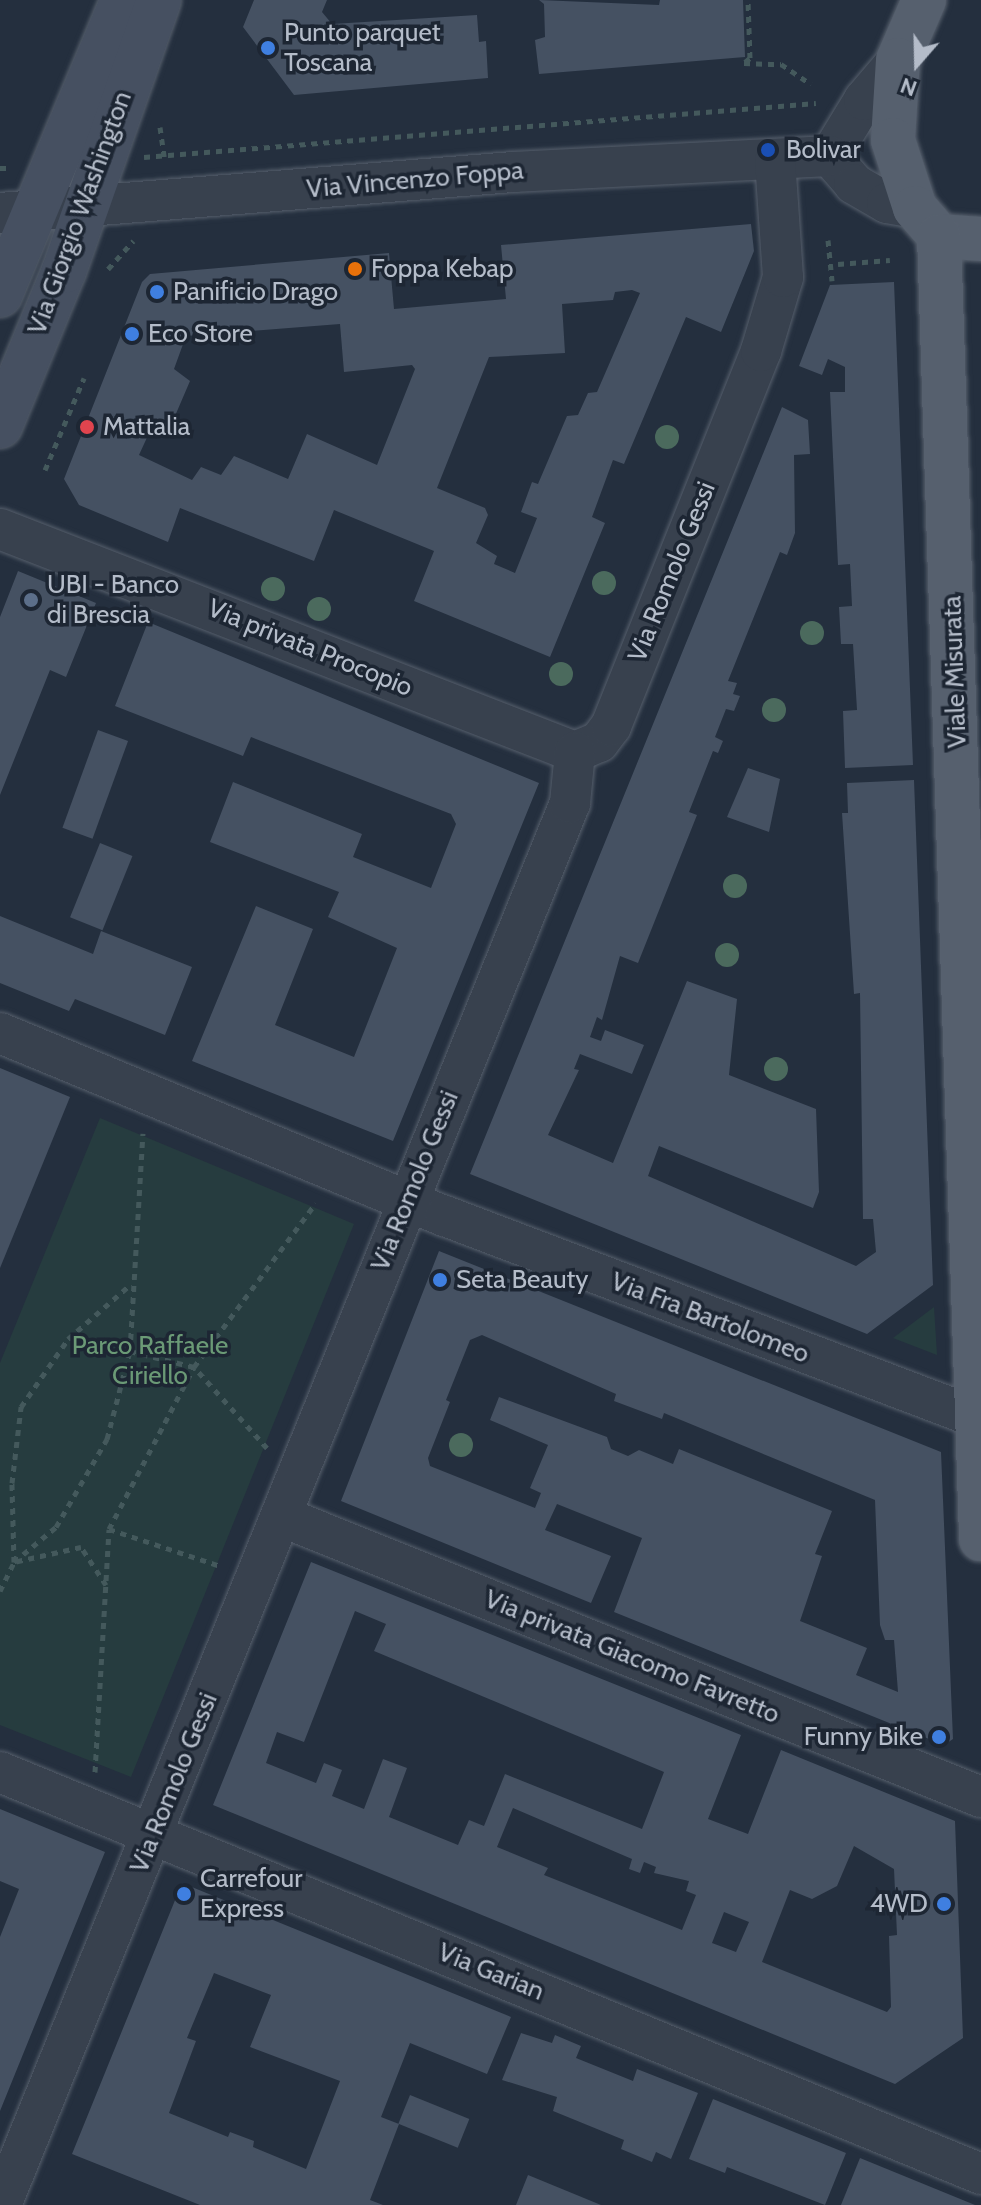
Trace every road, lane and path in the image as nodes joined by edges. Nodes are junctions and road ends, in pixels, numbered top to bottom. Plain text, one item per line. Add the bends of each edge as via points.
1 (123, 0) edge
2 (159, 0) edge
3 (748, 0) edge
4 (922, 1) edge
5 (898, 60) junction
6 (811, 84) dead end
7 (829, 101) dead end
8 (830, 156) junction
9 (144, 157) dead end
10 (775, 160) junction
11 (85, 209) junction
12 (17, 212) edge
13 (945, 228) edge
14 (828, 240) dead end
15 (895, 253) dead end
16 (890, 260) dead end
17 (838, 264) dead end
18 (901, 264) dead end
19 (832, 281) dead end
20 (0, 295) edge
21 (84, 378) dead end
22 (0, 426) edge
23 (45, 470) dead end
24 (0, 529) edge
25 (575, 752) junction
26 (0, 1033) edge
27 (148, 1121) dead end
28 (406, 1200) junction
29 (314, 1207) dead end
30 (130, 1284) junction
31 (130, 1351) junction
32 (194, 1367) junction
33 (978, 1418) junction
34 (276, 1458) dead end
35 (283, 1517) junction
36 (109, 1529) junction
37 (981, 1539) edge
38 (14, 1562) junction
39 (233, 1570) dead end
40 (106, 1585) junction
41 (0, 1591) edge
42 (0, 1772) edge
43 (95, 1772) dead end
44 (981, 1797) edge
45 (153, 1835) junction
46 (981, 2174) edge
47 (1, 2205) edge

1 - 12 street, Via Giorgio Washington
2 - 11 street, Via Giorgio Washington
3 - 6 path via 750,58 744,63 781,64
4 - 5 main road, Viale Misurata
5 - 8 street via 864,100
5 - 13 main road, Viale Misurata via 893,140
7 - 9 path
8 - 10 street, Via Vincenzo Foppa
8 - 13 street via 854,184
10 - 11 street, Via Vincenzo Foppa via 513,172
10 - 25 street, Via Romolo Gessi via 783,277 761,351 611,726 599,742
11 - 12 street, Via Vincenzo Foppa
11 - 22 street, Via Giorgio Washington
12 - 20 street, Via Giorgio Washington
13 - 33 main road, Viale Misurata
14 - 19 path
15 - 18 path
16 - 17 path
21 - 23 path
24 - 25 street, Via privata Procopio
25 - 28 street, Via Romolo Gessi via 570,803
26 - 28 street, Via Fra Bartolomeo
27 - 30 path via 142,1134
28 - 33 street, Via Fra Bartolomeo
28 - 35 street, Via Romolo Gessi
29 - 32 path
30 - 31 path
30 - 38 path via 68,1339 21,1407 12,1483
31 - 32 path
31 - 38 path via 107,1439 56,1527
32 - 34 path
32 - 36 path
33 - 37 main road, Viale Misurata
35 - 44 street, Via privata Giacomo Favretto
35 - 45 street, Via Romolo Gessi
36 - 39 path
36 - 40 path
38 - 40 path via 81,1547
38 - 41 path
40 - 43 path
42 - 45 street, Via Garian
45 - 46 street, Via Garian
45 - 47 street, Via Romolo Gessi

